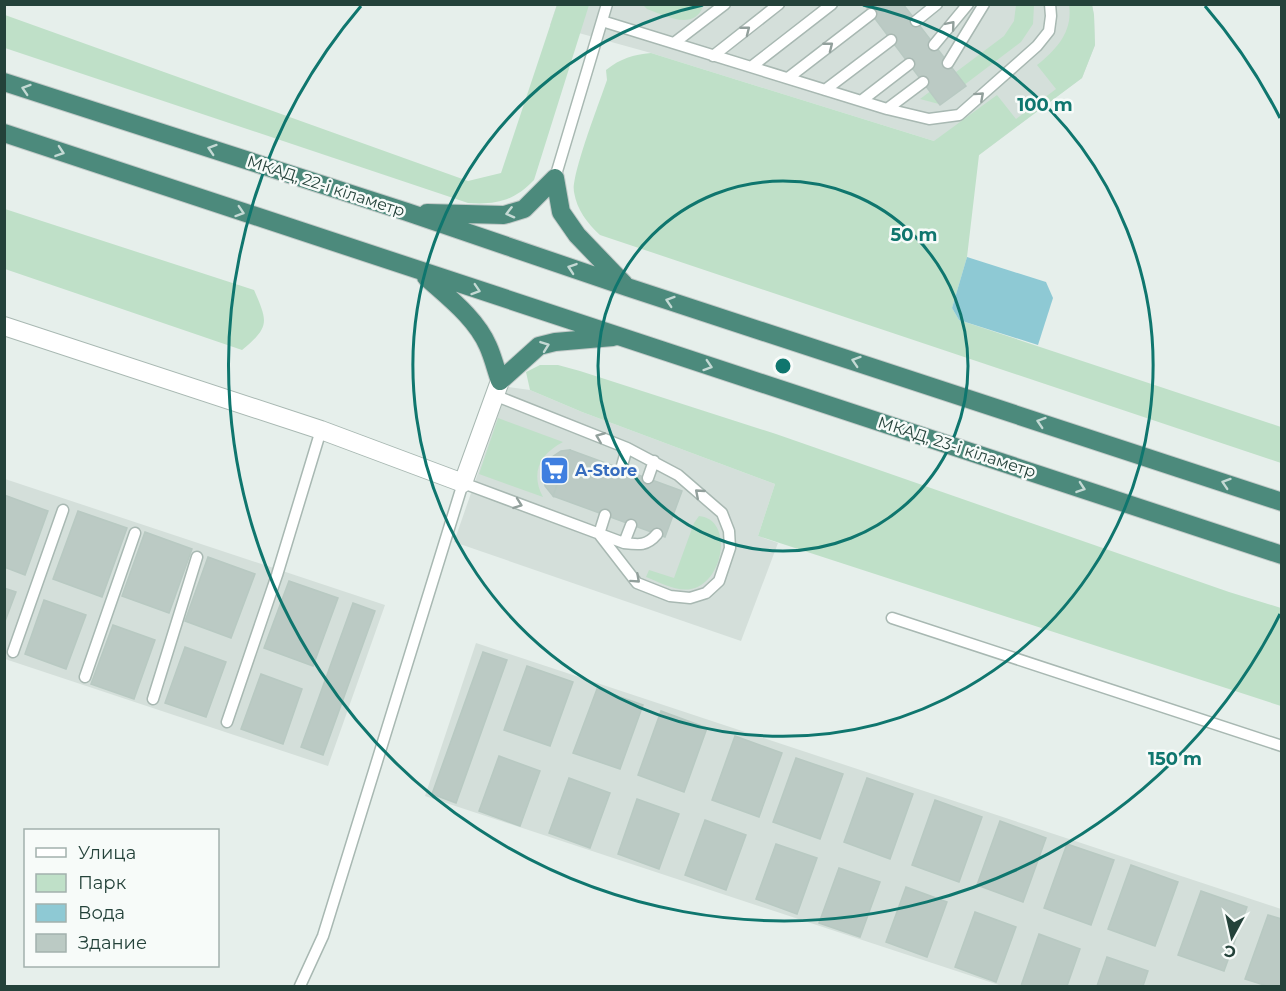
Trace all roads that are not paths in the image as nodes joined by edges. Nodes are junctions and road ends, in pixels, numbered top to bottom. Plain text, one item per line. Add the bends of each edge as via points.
1 (607, 4) edge
2 (725, 4) edge
3 (779, 4) edge
4 (832, 4) edge
5 (968, 4) edge
6 (984, 4) edge
7 (1050, 4) edge
8 (931, 6) edge
9 (871, 14) dead end
10 (602, 21) junction
11 (916, 21) dead end
12 (891, 40) dead end
13 (675, 43) junction
14 (934, 45) dead end
15 (713, 56) junction
16 (948, 63) dead end
17 (909, 64) dead end
18 (751, 67) junction
19 (788, 78) junction
20 (4, 82) edge
21 (923, 82) dead end
22 (825, 90) junction
23 (861, 101) junction
24 (887, 110) junction
25 (4, 133) edge
26 (555, 177) junction
27 (407, 212) junction
28 (421, 272) junction
29 (627, 287) junction
30 (4, 326) edge
31 (626, 338) junction
32 (497, 388) junction
33 (321, 430) junction
34 (627, 448) junction
35 (654, 461) junction
36 (621, 469) dead end
37 (678, 475) junction
38 (648, 478) dead end
39 (463, 483) junction
40 (674, 488) dead end
41 (1281, 502) edge
42 (63, 510) dead end
43 (605, 515) dead end
44 (631, 525) dead end
45 (135, 533) dead end
46 (599, 534) junction
47 (657, 534) dead end
48 (624, 543) junction
49 (1281, 555) edge
50 (197, 557) dead end
51 (892, 618) dead end
52 (13, 652) dead end
53 (85, 677) dead end
54 (153, 699) dead end
55 (227, 722) dead end
56 (1281, 746) edge
57 (300, 987) edge

1 - 10 lane
2 - 13 lane
15 -> 3 lane
4 - 18 lane
14 -> 5 lane
6 - 16 lane
24 -> 7 lane via 929,119 959,115 1036,46 1048,31
8 - 11 lane
19 -> 9 lane
10 - 13 lane
10 - 26 lane
12 - 22 lane
13 - 15 lane
15 - 18 lane
17 - 23 lane
18 - 19 lane
19 - 22 lane
27 -> 20 highway, МКАД, 22-і кіламетр
21 - 24 lane
22 - 23 lane
23 - 24 lane
25 -> 28 highway
26 -> 27 highway via 524,209 504,215
26 - 29 highway via 561,212 577,235
29 -> 27 highway, МКАД, 22-і кіламетр
28 -> 31 highway
28 - 32 highway via 476,326 488,345
41 -> 29 highway, МКАД, 22-і кіламетр
30 - 33 street
32 -> 31 highway via 539,346
31 -> 49 highway, МКАД, 23-і кіламетр
34 -> 32 lane
32 - 39 street
33 - 39 street
33 - 55 lane
34 - 35 lane
34 - 36 lane
35 - 37 lane
35 - 38 lane
37 - 40 lane
46 -> 37 lane via 637,583 670,596 690,598 706,593 719,581 726,566 729,531 722,513
39 -> 46 lane
39 - 57 lane via 323,936
42 - 52 lane
43 - 46 lane
44 - 48 lane
45 - 53 lane
46 - 48 lane
47 - 48 lane via 642,546
50 - 54 lane
51 - 56 lane

